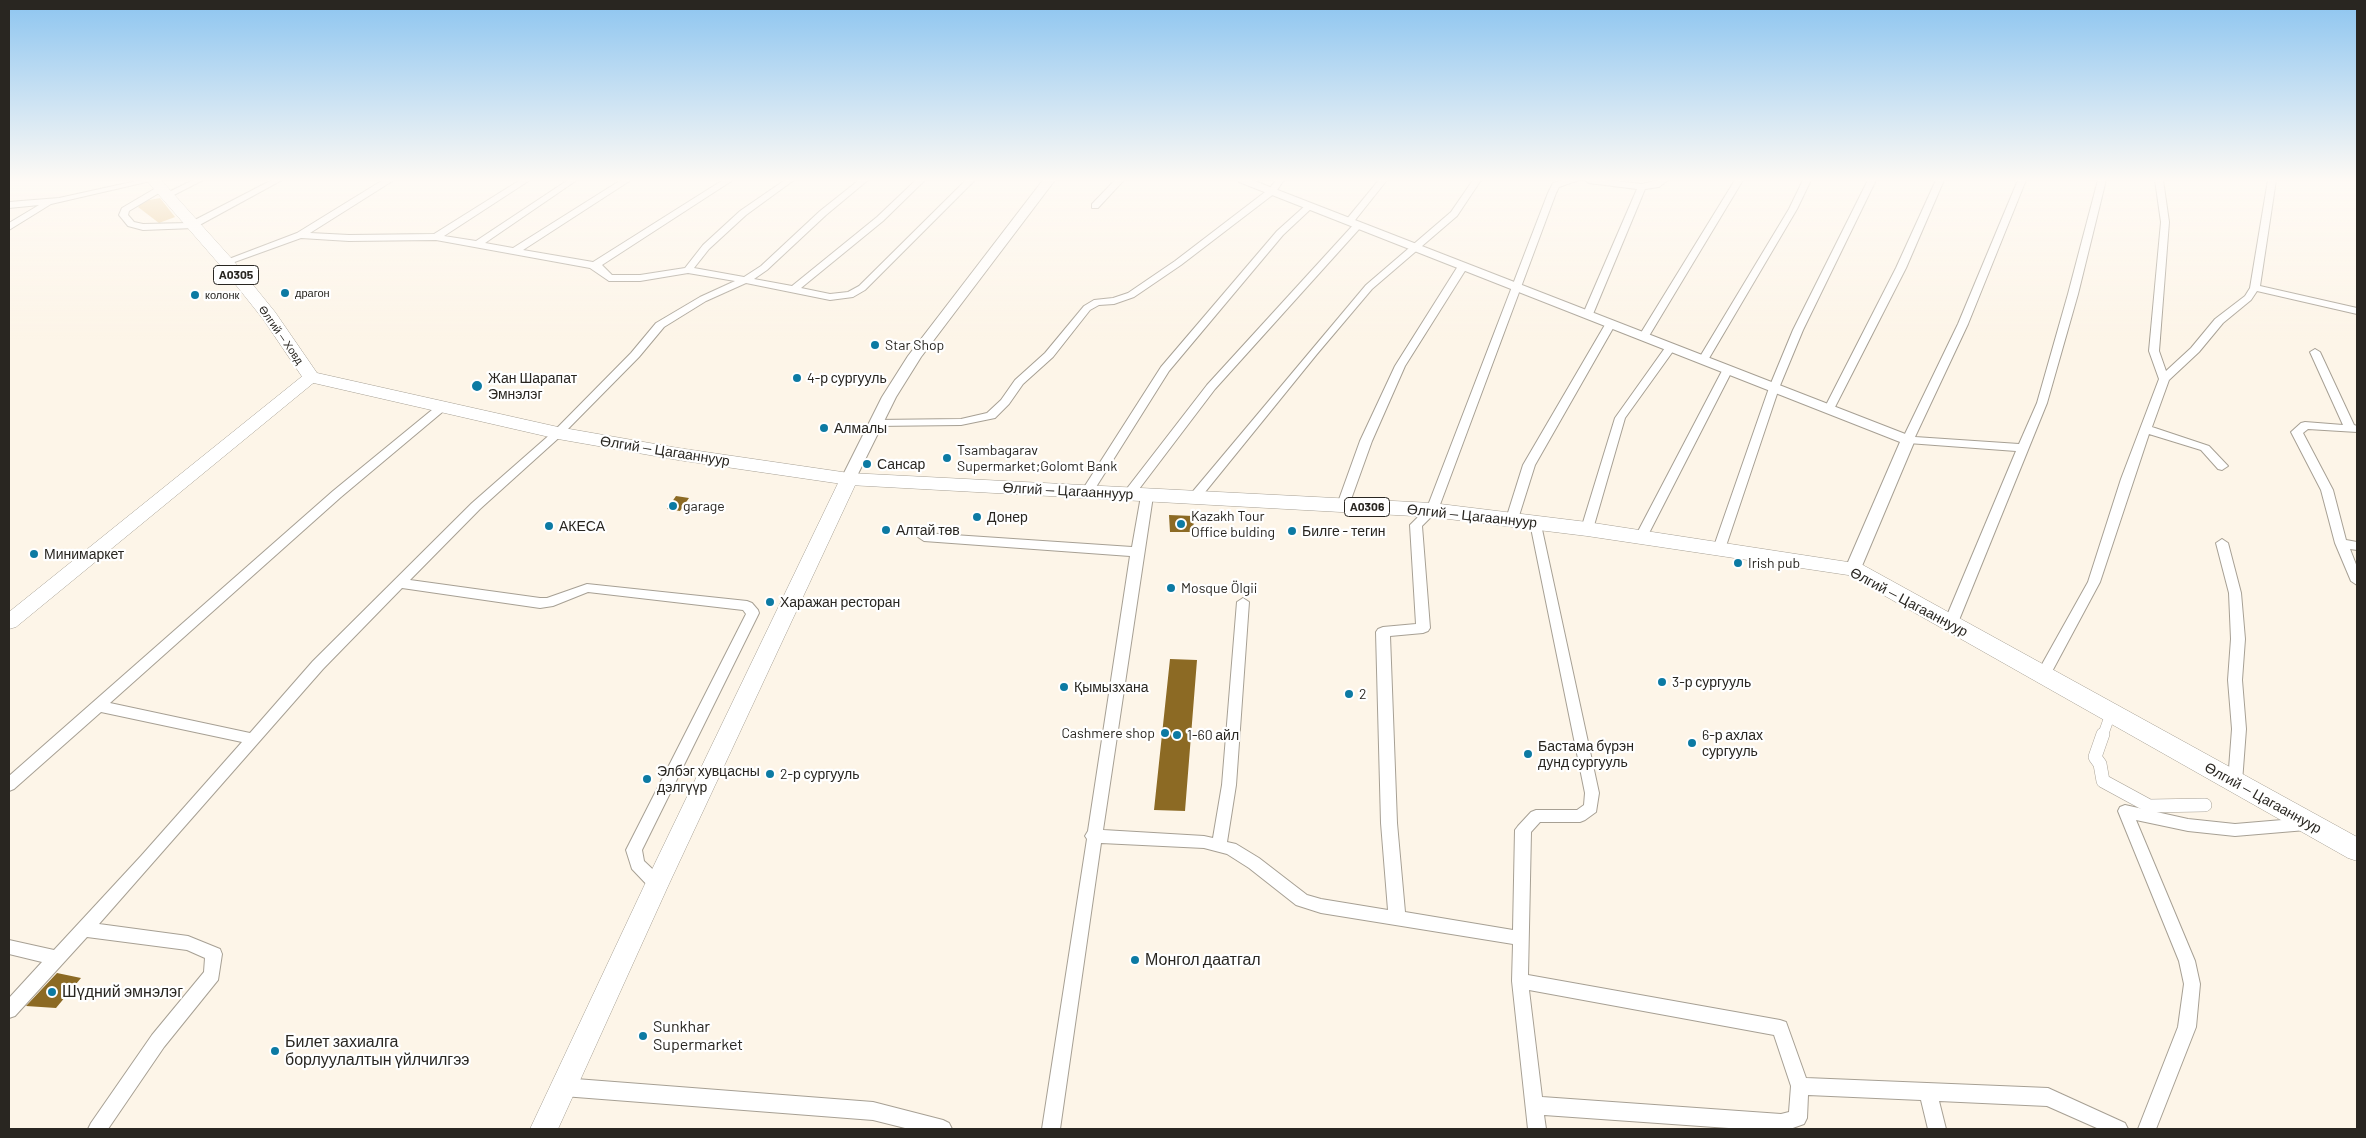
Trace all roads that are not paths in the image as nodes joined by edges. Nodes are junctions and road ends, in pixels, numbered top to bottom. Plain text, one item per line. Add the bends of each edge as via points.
1 (202, 233) edge
2 (303, 233) edge
3 (442, 233) edge
4 (494, 233) edge
5 (543, 233) edge
6 (646, 233) edge
7 (722, 233) edge
8 (802, 233) edge
9 (863, 233) edge
10 (918, 233) edge
11 (1009, 233) edge
12 (1217, 233) edge
13 (1280, 233) edge
14 (1346, 233) edge
15 (1378, 233) edge
16 (1433, 233) edge
17 (1537, 233) edge
18 (1622, 233) edge
19 (1707, 233) edge
20 (1779, 233) edge
21 (1846, 233) edge
22 (1916, 233) edge
23 (2000, 233) edge
24 (2088, 233) edge
25 (2164, 233) edge
26 (2264, 233) edge
27 (300, 235) junction
28 (436, 237) junction
29 (479, 243) junction
30 (1416, 248) junction
31 (515, 251) junction
32 (226, 262) junction
33 (594, 266) junction
34 (1463, 266) junction
35 (688, 270) junction
36 (746, 280) junction
37 (1518, 286) junction
38 (2255, 288) junction
39 (794, 289) junction
40 (2357, 311) edge
41 (1588, 314) junction
42 (1611, 323) junction
43 (1644, 336) junction
44 (1671, 347) junction
45 (2315, 352) dead end
46 (1703, 360) junction
47 (1728, 369) junction
48 (310, 377) junction
49 (2164, 379) junction
50 (1774, 388) junction
51 (442, 406) junction
52 (1829, 409) junction
53 (875, 424) junction
54 (2145, 429) junction
55 (2354, 429) edge
56 (558, 433) junction
57 (1908, 440) junction
58 (2023, 448) junction
59 (2222, 466) dead end
60 (849, 479) junction
61 (1087, 492) junction
62 (1138, 495) junction
63 (1193, 499) junction
64 (1342, 505) junction
65 (1432, 510) junction
66 (1512, 519) junction
67 (1536, 523) junction
68 (1587, 529) junction
69 (924, 537) dead end
70 (1640, 538) junction
71 (2222, 543) dead end
72 (2341, 543) junction
73 (2357, 546) edge
74 (1719, 549) junction
75 (1136, 552) junction
76 (1853, 569) junction
77 (2357, 581) edge
78 (399, 583) junction
79 (1243, 602) dead end
80 (9, 622) edge
81 (1950, 624) junction
82 (2043, 675) junction
83 (98, 706) junction
84 (2109, 718) dead end
85 (253, 739) junction
86 (2236, 782) junction
87 (9, 785) edge
88 (2205, 805) dead end
89 (2309, 824) junction
90 (1094, 836) junction
91 (1219, 846) junction
92 (2357, 850) edge
93 (657, 884) junction
94 (1397, 918) junction
95 (84, 929) junction
96 (1520, 938) junction
97 (9, 947) edge
98 (57, 958) junction
99 (1520, 981) junction
100 (9, 1010) edge
101 (1800, 1086) junction
102 (563, 1087) junction
103 (1928, 1092) junction
104 (1535, 1105) junction
105 (97, 1129) edge
106 (544, 1129) edge
107 (943, 1129) edge
108 (1051, 1129) edge
109 (1537, 1129) edge
110 (1937, 1129) edge
111 (2119, 1129) edge
112 (2147, 1129) edge

1 - 32 highway, Өлгий — Ховд / A0305
2 - 27 street
3 - 28 street
4 - 29 street
5 - 31 street
6 - 33 street
7 - 35 street
8 - 36 street
9 - 39 street
10 - 39 street via 862,288 850,295 830,297
11 - 53 street via 915,356
12 - 53 street via 1131,296 1096,302 1087,308 1050,355 1019,382 991,416 962,422
13 - 61 street via 1165,370
14 - 62 street via 1211,387
15 - 30 street
16 - 30 street
17 - 37 street
18 - 41 street
19 - 43 street
20 - 46 street
21 - 50 street via 1798,330
22 - 52 street
23 - 57 street via 1963,324
24 - 58 street via 2042,403
25 - 49 street via 2154,351
26 - 38 street
27 - 28 street
27 - 32 street
28 - 29 street
29 - 31 street
30 - 34 street
30 - 63 street via 1369,287
31 - 33 street
32 - 48 highway, Өлгий — Ховд / A0305 via 269,316
33 - 35 street via 609,278 640,278
34 - 37 street
34 - 64 street via 1400,366
35 - 36 street
36 - 39 street
36 - 56 street via 703,299 660,325 635,356
37 - 41 street
37 - 65 street
38 - 40 street
38 - 49 street via 2248,298 2218,321 2195,350
41 - 42 street
42 - 43 street
42 - 66 street via 1529,465
43 - 44 street
44 - 46 street
44 - 68 street via 1620,418
45 - 55 street
46 - 47 street
47 - 50 street
47 - 70 street
48 - 51 highway, Өлгий — Цагааннуур / A0306
48 - 80 main road
49 - 54 street
50 - 52 street
50 - 74 street
51 - 56 highway, Өлгий — Цагааннуур / A0306
51 - 83 street via 337,494
52 - 57 street
53 - 60 street
54 - 59 street via 2197,444
54 - 82 street via 2094,582
55 - 72 street via 2305,425 2297,432 2327,490
56 - 60 highway, Өлгий — Цагааннуур / A0306
56 - 78 street via 476,506
57 - 58 street
57 - 76 street
58 - 81 street
60 - 61 highway, Өлгий — Цагааннуур / A0306
60 - 93 main road
61 - 62 highway, Өлгий — Цагааннуур / A0306
62 - 63 highway, Өлгий — Цагааннуур / A0306
62 - 75 street
63 - 64 highway, Өлгий — Цагааннуур / A0306
64 - 65 highway, Өлгий — Цагааннуур / A0306
65 - 66 highway, Өлгий — Цагааннуур / A0306
65 - 94 street via 1416,525 1423,628 1383,632 1389,822
66 - 67 highway, Өлгий — Цагааннуур / A0306
67 - 68 highway, Өлгий — Цагааннуур / A0306
67 - 96 street via 1592,793 1591,808 1580,816 1536,816 1523,830
68 - 70 highway, Өлгий — Цагааннуур / A0306
69 - 75 street
70 - 74 highway, Өлгий — Цагааннуур / A0306
71 - 86 street via 2236,593 2238,639 2235,680 2239,729
72 - 73 street
72 - 77 street
74 - 76 highway, Өлгий — Цагааннуур / A0306
75 - 90 street
76 - 81 highway, Өлгий — Цагааннуур / A0306
78 - 85 street via 318,665
78 - 93 street via 540,603 587,588 747,606 753,613 634,850 637,864
79 - 91 street via 1228,785
81 - 82 highway, Өлгий — Цагааннуур / A0306
82 - 86 highway, Өлгий — Цагааннуур / A0306
83 - 85 street
83 - 87 street
84 - 88 street via 2095,757 2100,764 2103,781 2149,806
85 - 95 street
86 - 89 highway, Өлгий — Цагааннуур / A0306
89 - 92 highway, Өлгий — Цагааннуур / A0306
89 - 112 street via 2235,830 2188,826 2125,811 2187,961 2192,984 2187,1027
90 - 91 street via 1204,842
90 - 108 street
91 - 94 street via 1231,849 1254,863 1302,900
93 - 102 main road
94 - 96 street
95 - 98 street
95 - 105 street via 188,943 214,954 212,975 158,1041
96 - 99 street
97 - 98 street
98 - 100 street
99 - 101 street via 1780,1028
99 - 104 street
101 - 103 street
101 - 104 street via 1798,1118 1781,1123
102 - 106 main road
102 - 107 street via 873,1112
103 - 110 street
103 - 111 street via 2048,1097
104 - 109 street

